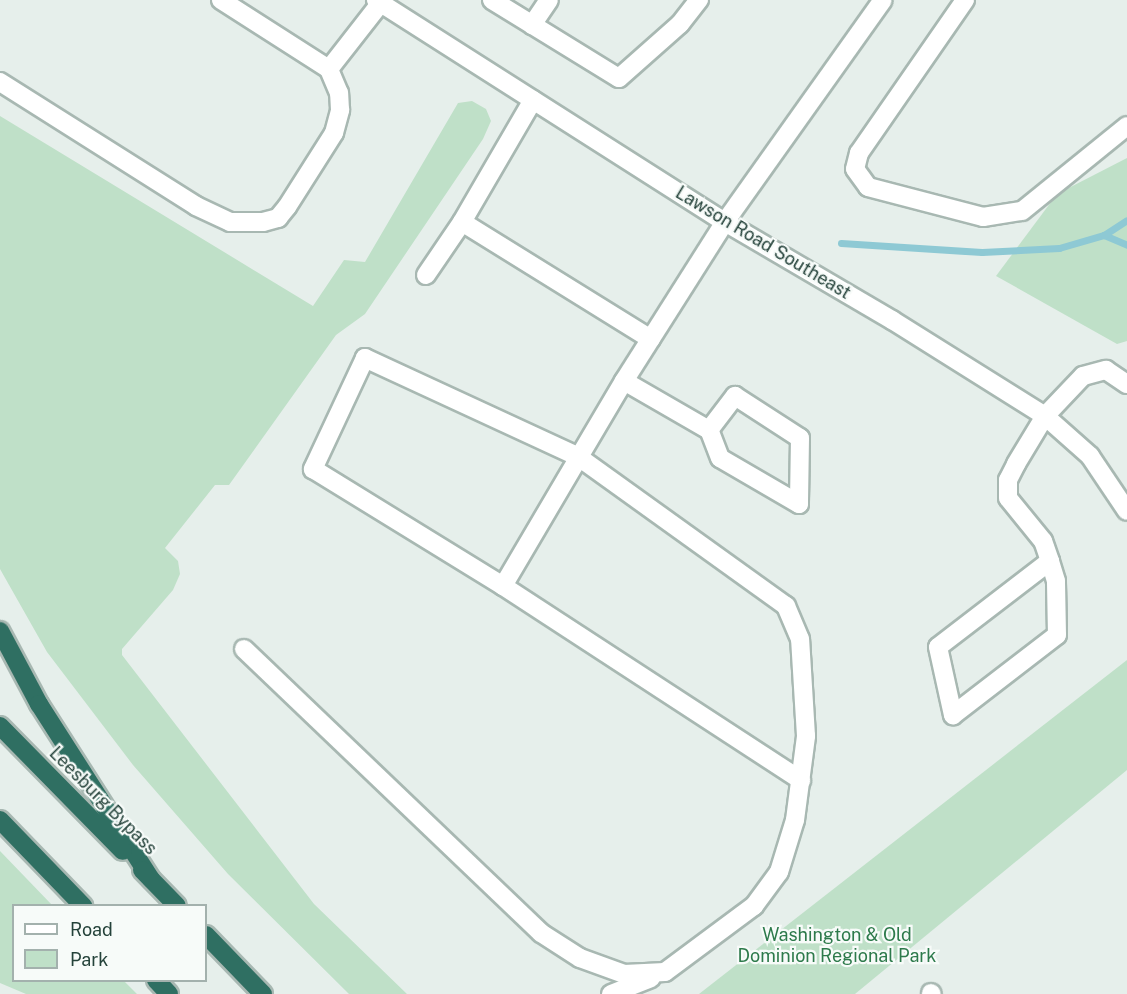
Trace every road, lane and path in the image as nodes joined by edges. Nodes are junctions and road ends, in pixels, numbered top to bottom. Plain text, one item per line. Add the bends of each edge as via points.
1 (221, 0) edge
2 (492, 0) edge
3 (549, 0) edge
4 (699, 0) edge
5 (883, 0) edge
6 (965, 0) edge
7 (380, 1) edge
8 (531, 25) junction
9 (329, 69) junction
10 (0, 82) edge
11 (533, 100) junction
12 (1127, 126) edge
13 (462, 222) junction
14 (725, 222) junction
15 (426, 275) dead end
16 (651, 339) junction
17 (624, 381) junction
18 (1127, 384) edge
19 (1045, 416) junction
20 (709, 430) junction
21 (579, 457) junction
22 (1127, 511) edge
23 (1050, 561) junction
24 (503, 586) junction
25 (0, 631) edge
26 (244, 650) dead end
27 (0, 726) edge
28 (801, 780) junction
29 (0, 820) edge
30 (151, 879) junction
31 (81, 904) edge
32 (175, 904) edge
33 (207, 936) edge
34 (665, 972) junction
35 (157, 982) edge
36 (169, 994) edge
37 (263, 994) edge
38 (611, 994) edge

1 - 9 street
2 - 8 street
3 - 8 street
4 - 8 street via 680,24 619,78
5 - 14 street
6 - 12 street via 860,153 855,169 868,187 983,217 1022,211
7 - 9 street
7 - 11 street, Lawson Road Southeast
9 - 10 street via 339,93 340,110 334,133 287,207 278,218 263,222 230,222 196,206
11 - 13 street
11 - 14 street, Lawson Road Southeast
13 - 15 street
13 - 16 street
14 - 16 street
14 - 19 street, Lawson Road Southeast
16 - 17 street
17 - 20 street
17 - 21 street
18 - 19 street via 1106,370 1083,376
19 - 22 street, Lawson Road Southeast via 1090,456
19 - 23 street via 1008,480 1008,498 1042,541
20 - 20 street via 735,396 800,438 799,504 720,458
21 - 24 street
21 - 24 street via 365,358 312,469
21 - 28 street via 786,606 800,639 806,736
23 - 23 street via 938,647 953,715 1057,635 1056,581
24 - 28 street
25 - 30 highway via 39,704
26 - 34 street via 541,933 580,958 624,974
27 - 30 highway, Leesburg Bypass
28 - 34 street via 795,820 779,872 753,906
29 - 31 highway
30 - 32 highway, Leesburg Bypass
33 - 37 highway
34 - 38 street
35 - 36 highway

